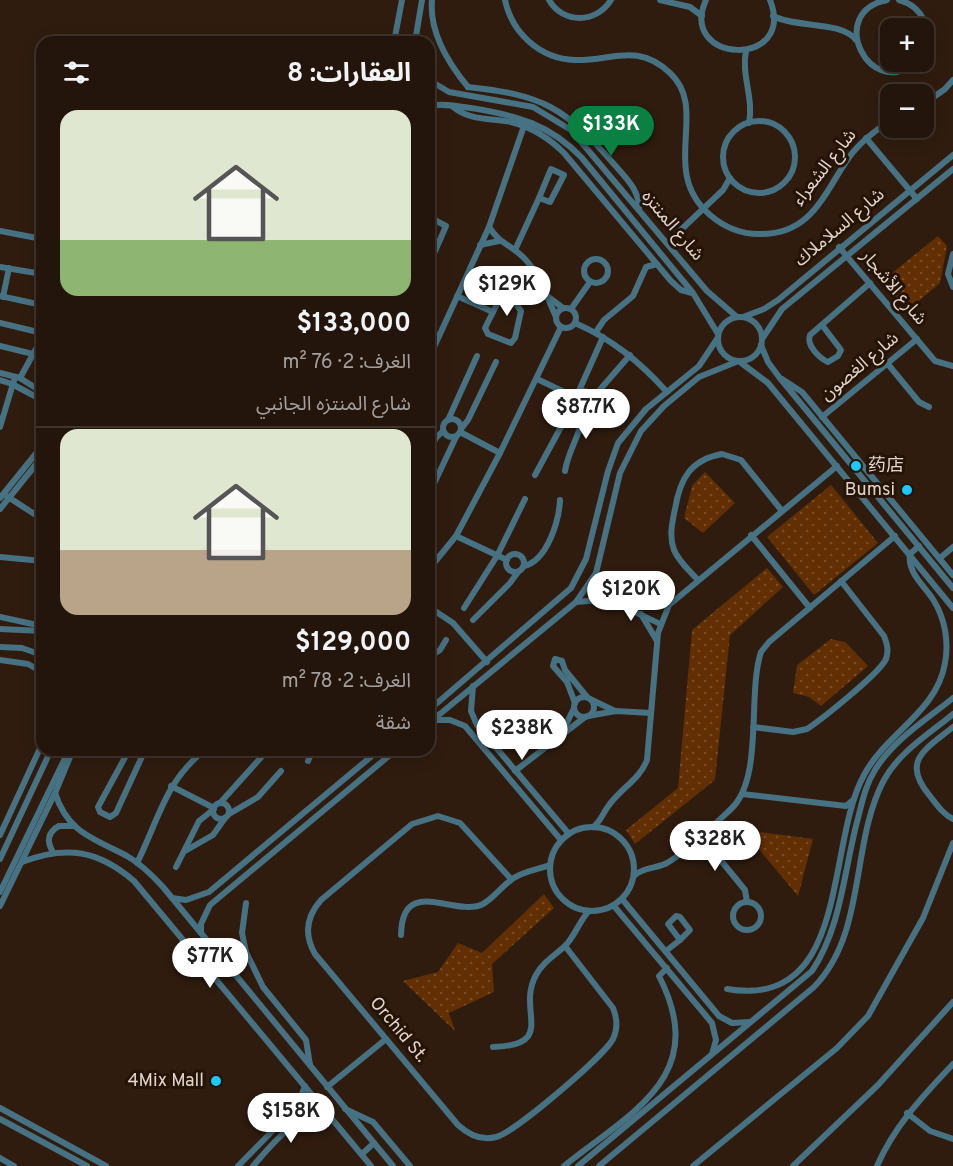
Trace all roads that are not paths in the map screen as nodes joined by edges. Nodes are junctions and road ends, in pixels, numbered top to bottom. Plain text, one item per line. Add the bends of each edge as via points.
1 (402, 0) edge
2 (422, 0) edge
3 (432, 0) edge
4 (504, 0) edge
5 (549, 0) edge
6 (611, 0) edge
7 (660, 0) edge
8 (770, 0) edge
9 (887, 0) edge
10 (902, 0) edge
11 (705, 1) edge
12 (690, 7) junction
13 (702, 16) junction
14 (774, 16) junction
15 (923, 18) edge
16 (785, 22) junction
17 (858, 24) junction
18 (772, 25) junction
19 (844, 30) junction
20 (395, 36) edge
21 (416, 36) edge
22 (856, 41) junction
23 (746, 51) junction
24 (736, 52) junction
25 (744, 62) junction
26 (880, 68) edge
27 (953, 80) edge
28 (435, 84) edge
29 (468, 87) junction
30 (467, 95) junction
31 (934, 97) edge
32 (435, 106) edge
33 (452, 106) junction
34 (464, 107) junction
35 (751, 112) junction
36 (760, 121) junction
37 (525, 123) junction
38 (750, 123) junction
39 (880, 128) edge
40 (866, 138) junction
41 (953, 155) edge
42 (953, 170) edge
43 (730, 178) junction
44 (737, 185) junction
45 (622, 190) junction
46 (723, 190) junction
47 (909, 190) junction
48 (613, 197) junction
49 (539, 198) junction
50 (917, 199) junction
51 (703, 209) junction
52 (639, 210) junction
53 (435, 220) edge
54 (489, 227) junction
55 (639, 229) junction
56 (0, 231) edge
57 (632, 234) junction
58 (36, 238) edge
59 (499, 241) junction
60 (667, 243) junction
61 (480, 245) junction
62 (839, 247) junction
63 (515, 250) junction
64 (435, 251) edge
65 (953, 254) edge
66 (847, 256) junction
67 (657, 264) junction
68 (0, 267) edge
69 (9, 268) junction
70 (36, 273) edge
71 (512, 273) dead end
72 (590, 282) dead end
73 (870, 283) junction
74 (953, 287) edge
75 (693, 293) junction
76 (457, 296) junction
77 (546, 296) junction
78 (1, 297) edge
79 (500, 297) junction
80 (36, 304) edge
81 (562, 308) junction
82 (571, 309) junction
83 (493, 312) junction
84 (556, 317) junction
85 (740, 317) junction
86 (0, 323) edge
87 (575, 323) junction
88 (822, 325) junction
89 (561, 327) junction
90 (596, 332) junction
91 (36, 333) edge
92 (435, 334) edge
93 (439, 336) junction
94 (603, 336) junction
95 (717, 337) junction
96 (917, 339) junction
97 (762, 342) junction
98 (435, 345) edge
99 (0, 346) edge
100 (36, 348) edge
101 (33, 354) junction
102 (630, 355) junction
103 (36, 356) edge
104 (477, 356) dead end
105 (738, 362) junction
106 (496, 363) dead end
107 (887, 363) junction
108 (953, 366) edge
109 (0, 373) edge
110 (779, 377) junction
111 (19, 378) junction
112 (537, 379) junction
113 (0, 380) edge
114 (12, 384) junction
115 (19, 387) junction
116 (36, 388) edge
117 (667, 392) junction
118 (36, 397) edge
119 (576, 398) junction
120 (591, 400) junction
121 (929, 407) dead end
122 (583, 409) junction
123 (822, 417) junction
124 (448, 420) junction
125 (0, 428) edge
126 (443, 430) junction
127 (459, 433) junction
128 (828, 437) junction
129 (435, 440) edge
130 (818, 445) junction
131 (500, 453) junction
132 (36, 460) edge
133 (837, 466) junction
134 (565, 471) dead end
135 (535, 475) dead end
136 (435, 482) edge
137 (604, 485) junction
138 (618, 487) junction
139 (4, 496) edge
140 (525, 499) dead end
141 (560, 500) dead end
142 (0, 509) edge
143 (600, 509) junction
144 (782, 511) junction
145 (612, 512) junction
146 (36, 515) edge
147 (751, 535) junction
148 (456, 536) junction
149 (895, 537) junction
150 (919, 546) junction
151 (953, 547) edge
152 (910, 554) junction
153 (497, 556) junction
154 (0, 557) edge
155 (940, 558) junction
156 (36, 560) edge
157 (507, 560) junction
158 (435, 562) edge
159 (524, 566) junction
160 (518, 572) junction
161 (596, 573) junction
162 (953, 575) edge
163 (697, 579) junction
164 (841, 581) junction
165 (953, 588) edge
166 (613, 599) junction
167 (576, 602) junction
168 (464, 608) dead end
169 (810, 608) junction
170 (953, 608) edge
171 (435, 611) edge
172 (640, 614) junction
173 (0, 617) edge
174 (473, 620) dead end
175 (660, 624) junction
176 (36, 625) edge
177 (0, 629) edge
178 (36, 631) edge
179 (446, 640) dead end
180 (657, 642) junction
181 (0, 647) edge
182 (36, 653) edge
183 (435, 653) edge
184 (0, 660) edge
185 (487, 662) junction
186 (36, 669) edge
187 (473, 686) junction
188 (588, 698) junction
189 (953, 698) edge
190 (435, 705) edge
191 (574, 705) junction
192 (616, 711) junction
193 (651, 713) junction
194 (953, 714) edge
195 (586, 716) junction
196 (435, 719) edge
197 (435, 722) edge
198 (753, 727) junction
199 (953, 727) edge
200 (905, 731) junction
201 (562, 732) junction
202 (36, 756) edge
203 (48, 756) edge
204 (68, 756) edge
205 (69, 756) edge
206 (126, 756) edge
207 (142, 756) edge
208 (198, 756) edge
209 (262, 756) edge
210 (310, 756) edge
211 (372, 756) edge
212 (389, 756) edge
213 (308, 761) dead end
214 (281, 771) dead end
215 (516, 771) junction
216 (347, 777) junction
217 (354, 785) junction
218 (171, 786) junction
219 (55, 793) junction
220 (742, 794) junction
221 (863, 797) junction
222 (854, 799) junction
223 (220, 803) junction
224 (846, 806) junction
225 (214, 808) junction
226 (849, 813) junction
227 (227, 816) junction
228 (604, 816) junction
229 (857, 819) junction
230 (953, 819) edge
231 (72, 826) junction
232 (594, 827) junction
233 (606, 829) junction
234 (569, 834) junction
235 (0, 835) edge
236 (700, 835) junction
237 (561, 840) junction
238 (953, 843) edge
239 (259, 850) junction
240 (185, 851) junction
241 (52, 852) junction
242 (1, 855) edge
243 (848, 858) junction
244 (267, 860) junction
245 (861, 861) junction
246 (22, 862) junction
247 (137, 863) junction
248 (634, 863) junction
249 (176, 867) dead end
250 (549, 869) junction
251 (644, 869) junction
252 (634, 876) junction
253 (511, 879) junction
254 (842, 883) junction
255 (856, 886) junction
256 (3, 890) edge
257 (171, 898) junction
258 (622, 899) junction
259 (747, 902) junction
260 (246, 903) dead end
261 (0, 906) edge
262 (614, 906) junction
263 (579, 910) junction
264 (588, 912) junction
265 (580, 922) junction
266 (201, 934) junction
267 (401, 935) dead end
268 (680, 940) dead end
269 (565, 946) junction
270 (666, 951) junction
271 (814, 953) junction
272 (821, 957) junction
273 (667, 968) junction
274 (727, 989) dead end
275 (953, 1002) edge
276 (278, 1005) junction
277 (944, 1009) junction
278 (953, 1009) edge
279 (268, 1014) junction
280 (753, 1021) junction
281 (386, 1039) junction
282 (493, 1047) dead end
283 (710, 1057) junction
284 (953, 1064) edge
285 (310, 1065) junction
286 (305, 1086) junction
287 (327, 1087) junction
288 (345, 1109) junction
289 (1, 1113) edge
290 (907, 1113) junction
291 (330, 1116) junction
292 (286, 1117) junction
293 (294, 1125) junction
294 (953, 1139) edge
295 (374, 1143) junction
296 (606, 1144) junction
297 (362, 1154) junction
298 (614, 1154) junction
299 (0, 1158) edge
300 (587, 1159) junction
301 (12, 1166) edge
302 (87, 1166) edge
303 (106, 1166) edge
304 (238, 1166) edge
305 (253, 1166) edge
306 (371, 1166) edge
307 (393, 1166) edge
308 (410, 1166) edge
309 (564, 1166) edge
310 (578, 1166) edge
311 (594, 1166) edge
312 (599, 1166) edge
313 (693, 1166) edge
314 (793, 1166) edge
315 (877, 1166) edge

1 - 20 street
2 - 21 street
3 - 29 street via 437,33 453,69
4 - 51 street, شارع الشعراء via 525,38 548,54 576,60 604,55 647,58 680,83 685,96 686,176
5 - 6 street via 562,14 579,19 596,15
7 - 12 street
8 - 14 street
9 - 17 street via 868,9
10 - 15 street
11 - 12 street
11 - 13 street
12 - 13 street
13 - 24 street via 712,41
14 - 16 street
14 - 18 street
16 - 18 street
16 - 19 street
17 - 19 street
17 - 22 street
18 - 23 street via 763,42
19 - 22 street
22 - 26 street via 863,56
23 - 24 street
23 - 25 street
24 - 25 street
25 - 35 street
27 - 31 street
28 - 30 street, شارع المنتزه via 449,92
29 - 30 street
29 - 52 street via 522,95 560,110 583,129 631,185 638,197
30 - 34 street
30 - 45 street, شارع المنتزه via 519,103 560,121 582,140
32 - 33 street, شارع المنتزه
33 - 34 street, شارع المنتزه
33 - 37 street via 467,116
34 - 37 street, شارع المنتزه
35 - 36 street
35 - 38 street
36 - 38 street
36 - 44 street via 777,126 789,137 795,154 793,169 789,178 774,190 755,193
37 - 48 street, شارع المنتزه via 551,131 573,148
37 - 54 street
37 - 57 street via 557,146
38 - 43 street via 733,133 724,150
39 - 40 street, شارع الشعراء
40 - 47 street
40 - 51 street, شارع الشعراء via 852,153 819,207 793,227 748,234 723,225
41 - 47 street, شارع السلاملاك
42 - 50 street, شارع السلاملاك
43 - 44 street
43 - 46 street
44 - 46 street
45 - 48 street
45 - 52 street, شارع المنتزه
46 - 51 street
47 - 50 street
47 - 62 street, شارع السلاملاك
48 - 55 street, شارع المنتزه
49 - 49 street via 551,169 564,174 551,202
49 - 63 street
50 - 66 street, شارع السلاملاك
51 - 60 street
52 - 60 street, شارع المنتزه
53 - 64 street via 446,226
54 - 59 street
54 - 61 street
55 - 57 street
55 - 75 street, شارع المنتزه
56 - 58 street
57 - 67 street
59 - 61 street
59 - 63 street
60 - 85 street, شارع المنتزه via 714,299
61 - 76 street
62 - 66 street, شارع الأشجار
62 - 85 street, شارع السلاملاك via 771,305
63 - 77 street via 534,270
65 - 74 street via 948,268
66 - 73 street, شارع الأشجار
66 - 97 street, شارع السلاملاك via 782,309
67 - 75 street via 675,286
67 - 90 street via 646,267 633,296 604,320
68 - 69 street
69 - 70 street
69 - 78 street
71 - 79 street
72 - 82 street
73 - 88 street
73 - 96 street, شارع الأشجار
75 - 95 street, شارع المنتزه
76 - 83 street
76 - 93 street
77 - 81 street
77 - 84 street
78 - 80 street
79 - 83 street
79 - 83 street via 521,311 511,343 486,331
81 - 82 street
81 - 84 street
82 - 87 street via 576,315
84 - 89 street
85 - 95 street via 726,321
85 - 97 street via 755,324
86 - 91 street
87 - 89 street via 569,328
87 - 90 street
88 - 88 street via 808,340 828,362 841,350
89 - 112 street
90 - 94 street
92 - 93 street
93 - 98 street
94 - 102 street
94 - 119 street
95 - 105 street via 725,357
95 - 117 street via 699,366
96 - 107 street, شارع الغصون
96 - 108 street, شارع الأشجار via 936,361
97 - 105 street via 754,357
97 - 110 street via 768,362
99 - 101 street
100 - 101 street
101 - 103 street
101 - 111 street
102 - 117 street
102 - 120 street
104 - 124 street
105 - 130 street via 765,380
105 - 138 street via 699,377 653,418 633,444
106 - 127 street
107 - 121 street via 920,402
107 - 123 street, شارع الغصون
109 - 111 street
110 - 123 street via 802,392
110 - 128 street
111 - 114 street
111 - 115 street
111 - 116 street
112 - 119 street
112 - 131 street
113 - 114 street
114 - 115 street
114 - 125 street
115 - 118 street
117 - 137 street via 626,431
119 - 120 street via 587,393
119 - 122 street
119 - 135 street
120 - 122 street
122 - 134 street
123 - 155 street
124 - 126 street
124 - 127 street via 457,421
126 - 127 street via 447,436
126 - 129 street
127 - 131 street
127 - 136 street
128 - 130 street
128 - 150 street
130 - 133 street
131 - 148 street
132 - 139 street
133 - 144 street
133 - 149 street
137 - 138 street
137 - 143 street
138 - 145 street
139 - 142 street
139 - 146 street
140 - 153 street
141 - 159 street via 557,520 541,554
143 - 145 street
143 - 185 street via 583,567 571,588
144 - 147 street
144 - 163 street via 741,460 722,454 694,465 682,480 671,530 679,560
145 - 161 street
147 - 163 street
147 - 169 street
148 - 153 street
148 - 158 street
149 - 152 street
149 - 164 street
150 - 152 street
150 - 165 street
151 - 155 street
152 - 170 street
152 - 200 street via 913,572 940,614 947,651 938,687
153 - 157 street
153 - 168 street
154 - 156 street
155 - 162 street
157 - 159 street via 518,555
157 - 160 street via 510,570
159 - 160 street
160 - 174 street
161 - 166 street via 599,586
161 - 167 street
163 - 175 street via 669,605
164 - 169 street
164 - 198 street via 884,636 888,644 885,661 807,729 793,732
166 - 167 street
166 - 172 street
167 - 187 street
169 - 198 street via 762,652
171 - 185 street via 453,623
172 - 175 street
172 - 180 street
173 - 176 street
175 - 180 street
177 - 178 street
179 - 183 street
180 - 193 street
181 - 182 street
184 - 186 street
185 - 190 street
187 - 196 street
187 - 215 street via 474,718
188 - 191 street via 580,698
188 - 191 street via 563,671
188 - 192 street
188 - 195 street via 594,708
189 - 200 street
191 - 195 street via 579,716
191 - 201 street
192 - 193 street
192 - 195 street
193 - 228 street via 644,768
194 - 245 street via 905,753 885,778 876,798
195 - 201 street
197 - 237 street via 450,720 465,726
198 - 220 street
199 - 230 street via 922,752 916,767 920,785
200 - 221 street via 876,769
200 - 222 street via 871,763
201 - 215 street
202 - 235 street
203 - 242 street
204 - 256 street
205 - 219 street
206 - 207 street via 98,807 110,817 116,813
208 - 218 street
209 - 223 street
210 - 213 street
211 - 216 street
212 - 217 street
214 - 227 street via 258,797
215 - 234 street
216 - 217 street
216 - 239 street
217 - 244 street
218 - 225 street
218 - 247 street
219 - 231 street
219 - 246 street
220 - 224 street
220 - 236 street via 729,811
221 - 222 street
221 - 229 street
222 - 224 street
222 - 226 street
223 - 225 street
223 - 227 street via 229,807
224 - 226 street
225 - 227 street via 216,816
225 - 240 street via 199,821
226 - 229 street
226 - 271 street via 826,922
227 - 240 street via 205,842
228 - 232 street
228 - 233 street
229 - 243 street
231 - 241 street via 54,829 48,840
231 - 247 street
232 - 233 street
232 - 234 street
233 - 248 street via 625,843
234 - 237 street
236 - 251 street via 667,863
236 - 259 street via 745,890
237 - 250 street
238 - 313 street via 923,918 880,998 862,1023
239 - 244 street
239 - 257 street via 202,896
240 - 249 street
241 - 246 street
241 - 286 street via 86,854 134,881
243 - 245 street
243 - 254 street
244 - 266 street via 210,905
245 - 255 street
246 - 256 street
247 - 257 street
248 - 251 street
248 - 252 street
250 - 253 street
250 - 263 street via 559,896
251 - 252 street
252 - 258 street
253 - 267 street via 475,907 421,901 405,914
253 - 281 street, Orchid St. via 459,823 450,818 429,817 405,829 315,907 308,924 311,947
254 - 255 street
254 - 272 street via 833,928
255 - 298 street via 843,941 821,980
256 - 261 street
257 - 266 street
258 - 262 street
258 - 270 street
259 - 259 street via 737,906 733,916 736,925 748,930 757,926 761,916 758,907
260 - 276 street via 242,933 246,952 263,987
262 - 264 street
262 - 273 street
263 - 264 street
263 - 265 street
264 - 265 street
265 - 269 street
266 - 279 street
268 - 270 street
269 - 281 street, Orchid St. via 613,1008 615,1034 597,1058 506,1133 489,1138 465,1131
269 - 282 street via 534,978 529,999 531,1031 525,1040
270 - 280 street via 719,1016 739,1024
271 - 272 street
271 - 274 street via 797,974 776,986 751,991
272 - 280 street via 800,983
273 - 283 street via 712,1023 716,1040
273 - 309 street via 659,976 673,1003 677,1031 675,1052 666,1075 642,1104
275 - 277 street
276 - 279 street
276 - 285 street via 306,1040
277 - 278 street
277 - 314 street via 878,1085
279 - 285 street
280 - 283 street
281 - 287 street
283 - 296 street
284 - 290 street
285 - 287 street
286 - 291 street
286 - 292 street via 300,1100
287 - 288 street
288 - 295 street
288 - 308 street via 373,1122
289 - 302 street
289 - 303 street
290 - 294 street via 930,1131
290 - 315 street
291 - 293 street via 315,1115
291 - 297 street
292 - 293 street
292 - 304 street
293 - 305 street
295 - 297 street
295 - 307 street
296 - 298 street
296 - 300 street
297 - 306 street
298 - 312 street
299 - 301 street
300 - 310 street
300 - 311 street

